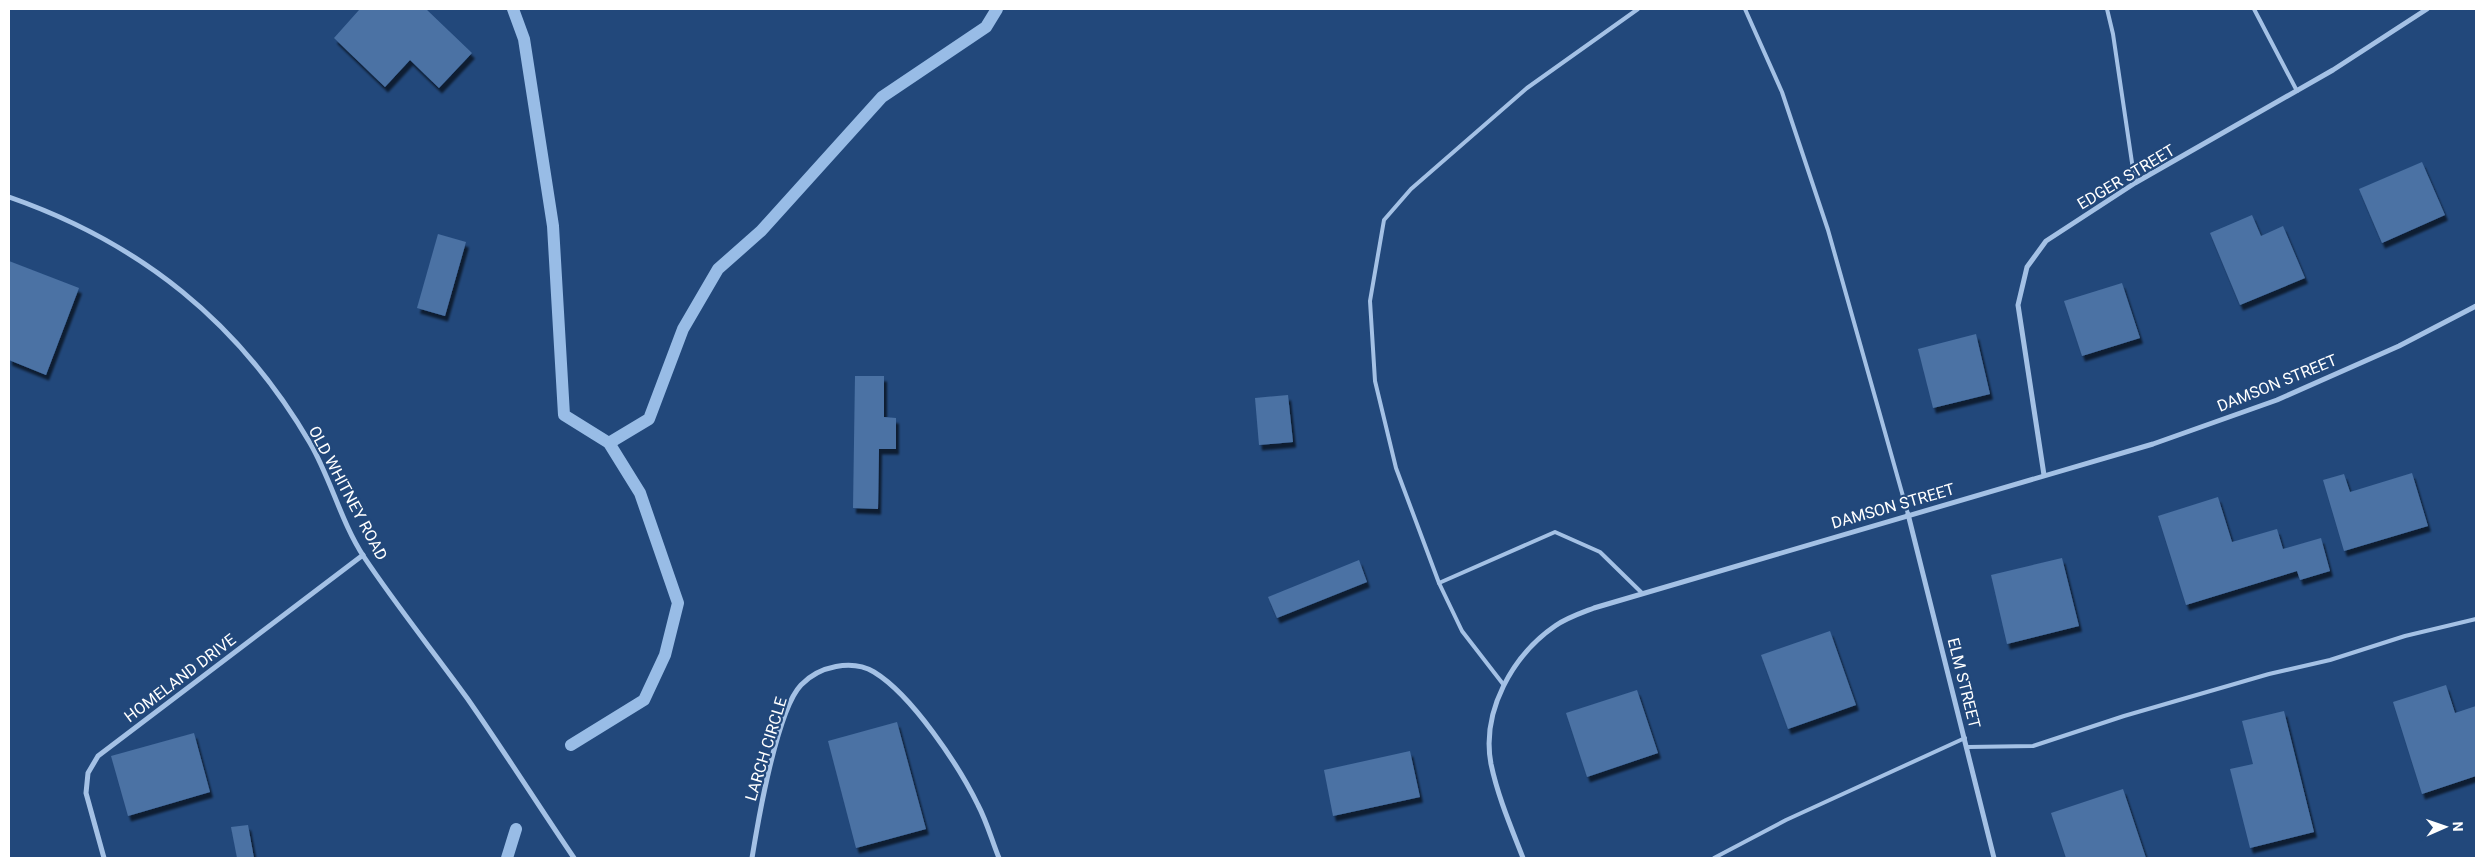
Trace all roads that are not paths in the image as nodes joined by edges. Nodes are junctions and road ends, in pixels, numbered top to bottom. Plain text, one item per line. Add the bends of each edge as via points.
1 (1638, 9) edge
2 (1745, 9) edge
3 (2107, 9) edge
4 (2254, 9) edge
5 (2427, 9) edge
6 (2297, 91) junction
7 (2135, 183) junction
8 (9, 197) edge
9 (2476, 306) edge
10 (2044, 475) junction
11 (1908, 514) junction
12 (363, 554) junction
13 (1439, 583) junction
14 (1642, 593) junction
15 (2476, 619) edge
16 (1504, 684) junction
17 (1965, 738) junction
18 (1968, 748) junction
19 (104, 858) edge
20 (574, 858) edge
21 (752, 858) edge
22 (999, 858) edge
23 (1523, 858) edge
24 (1714, 858) edge
25 (1994, 858) edge

1 - 13 lane via 1527,88 1411,189 1384,220 1370,301 1375,381 1396,468
2 - 11 lane via 1782,92 1828,230
3 - 7 lane
4 - 6 lane
5 - 6 street, EDGER STREET
6 - 7 street, EDGER STREET
7 - 10 street, EDGER STREET via 2046,241 2027,267 2018,305
8 - 12 street, OLD WHITNEY ROAD via 40,207 106,239 168,279 224,327 272,383 311,445
9 - 10 street, DAMSON STREET via 2398,346 2277,400 2152,444
10 - 11 street, DAMSON STREET
11 - 14 street, DAMSON STREET
11 - 17 street, ELM STREET
12 - 19 street, HOMELAND DRIVE via 98,756 88,773 86,793
12 - 20 street, OLD WHITNEY ROAD via 468,700
13 - 14 lane via 1555,532 1600,552
13 - 16 lane via 1462,631
14 - 16 street, DAMSON STREET via 1594,608 1556,625 1526,650
15 - 18 lane via 2269,674 2033,746
16 - 23 street, DAMSON STREET via 1491,722 1491,762 1501,801
17 - 18 street, ELM STREET
17 - 24 lane via 1786,820
18 - 25 street, ELM STREET
21 - 22 street, LARCH CIRCLE via 773,759 790,702 801,685 816,673 834,666 853,666 872,671 888,682 939,740 979,806

